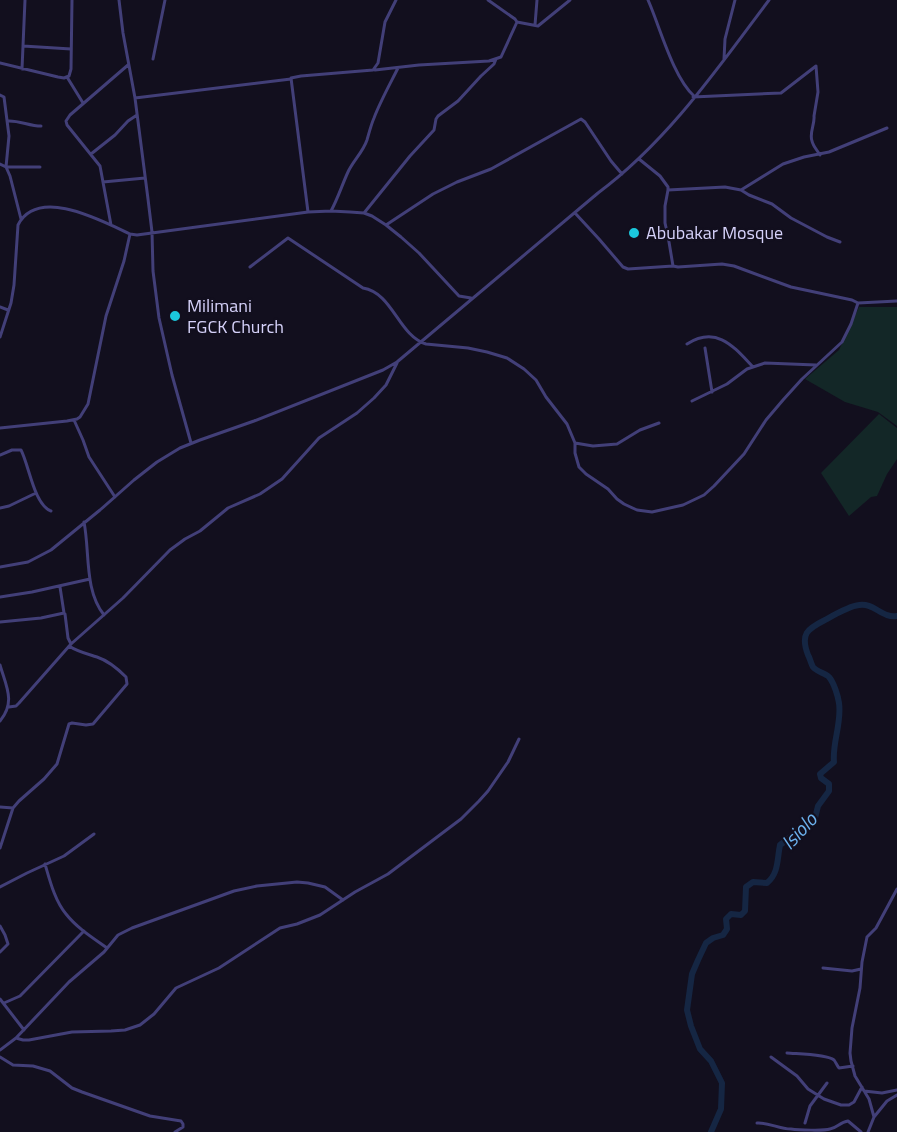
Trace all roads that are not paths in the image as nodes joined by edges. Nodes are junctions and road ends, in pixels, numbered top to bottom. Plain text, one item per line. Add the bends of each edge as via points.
1 (25, 0) edge
2 (72, 0) edge
3 (119, 0) edge
4 (165, 0) edge
5 (396, 0) edge
6 (488, 0) edge
7 (537, 0) edge
8 (570, 0) edge
9 (648, 0) edge
10 (735, 0) edge
11 (770, 0) edge
12 (517, 22) junction
13 (534, 25) junction
14 (24, 46) junction
15 (71, 49) junction
16 (153, 59) dead end
17 (496, 59) junction
18 (724, 60) junction
19 (1, 63) edge
20 (128, 65) junction
21 (398, 68) junction
22 (22, 69) junction
23 (373, 70) junction
24 (0, 71) edge
25 (67, 77) junction
26 (291, 79) junction
27 (0, 95) edge
28 (694, 97) junction
29 (135, 98) junction
30 (83, 103) junction
31 (137, 115) junction
32 (7, 121) junction
33 (41, 126) dead end
34 (886, 128) dead end
35 (91, 154) junction
36 (820, 154) junction
37 (639, 159) junction
38 (0, 164) edge
39 (6, 167) junction
40 (40, 167) dead end
41 (622, 174) junction
42 (145, 178) junction
43 (103, 182) junction
44 (668, 190) junction
45 (741, 190) junction
46 (331, 211) junction
47 (308, 212) junction
48 (364, 213) junction
49 (575, 213) junction
50 (21, 219) junction
51 (111, 225) junction
52 (386, 225) junction
53 (152, 232) junction
54 (130, 234) junction
55 (840, 242) dead end
56 (673, 266) junction
57 (250, 267) dead end
58 (473, 298) junction
59 (897, 300) edge
60 (858, 303) junction
61 (0, 307) edge
62 (8, 310) junction
63 (0, 337) edge
64 (420, 342) junction
65 (687, 344) dead end
66 (705, 348) dead end
67 (398, 362) junction
68 (818, 365) junction
69 (753, 367) junction
70 (712, 392) junction
71 (692, 401) dead end
72 (74, 420) junction
73 (659, 423) dead end
74 (0, 428) edge
75 (191, 443) junction
76 (575, 443) junction
77 (0, 455) edge
78 (36, 493) junction
79 (115, 497) junction
80 (0, 508) edge
81 (51, 511) dead end
82 (84, 522) junction
83 (0, 567) edge
84 (90, 579) junction
85 (60, 587) junction
86 (0, 597) edge
87 (64, 614) junction
88 (104, 615) junction
89 (0, 621) edge
90 (70, 645) junction
91 (0, 665) edge
92 (9, 707) junction
93 (0, 721) edge
94 (519, 739) dead end
95 (0, 807) edge
96 (13, 808) junction
97 (94, 834) dead end
98 (0, 848) edge
99 (45, 864) junction
100 (0, 887) edge
101 (897, 889) edge
102 (343, 900) junction
103 (0, 926) edge
104 (84, 931) junction
105 (107, 948) junction
106 (0, 952) edge
107 (823, 968) dead end
108 (861, 969) junction
109 (0, 999) edge
110 (4, 1003) junction
111 (24, 1030) junction
112 (16, 1038) junction
113 (0, 1050) edge
114 (787, 1053) dead end
115 (0, 1057) edge
116 (771, 1057) dead end
117 (853, 1066) junction
118 (827, 1083) dead end
119 (863, 1089) junction
120 (897, 1093) edge
121 (818, 1095) junction
122 (874, 1117) junction
123 (757, 1123) dead end
124 (805, 1123) dead end
125 (175, 1132) edge
126 (861, 1132) edge
127 (868, 1132) edge

1 - 14 street
2 - 15 street
3 - 20 street
4 - 16 street
5 - 23 street
6 - 12 street
7 - 13 street
8 - 13 street via 540,25
9 - 28 street via 680,76
10 - 18 street
11 - 18 street
12 - 13 street
12 - 17 street via 501,57
14 - 15 street
14 - 22 street
15 - 25 street
17 - 21 street
17 - 48 street via 458,101 438,116 435,130
18 - 28 street
19 - 22 street
19 - 24 street
20 - 29 street
20 - 30 street
21 - 23 street
21 - 46 street
22 - 25 street
23 - 26 street
25 - 30 street
26 - 29 street
26 - 47 street
27 - 32 street via 4,97
28 - 36 street via 781,93 816,66 816,120 810,139
28 - 37 street
29 - 31 street
30 - 35 street via 66,123
31 - 35 street
31 - 42 street
32 - 33 street
32 - 39 street
34 - 36 street
35 - 43 street via 100,166
36 - 45 street via 783,164
37 - 41 street
37 - 44 street via 660,176
38 - 39 street
39 - 40 street
39 - 50 street
41 - 49 street
41 - 52 street via 581,119 491,169 433,194
42 - 43 street
42 - 53 street
43 - 51 street
44 - 45 street
44 - 56 street via 664,223
45 - 55 street
46 - 47 street
46 - 48 street
47 - 53 street
48 - 52 street
49 - 56 street via 623,267 632,270
49 - 58 street
50 - 51 street via 34,210 55,207
50 - 62 street via 16,232 14,285
51 - 54 street
52 - 58 street via 459,296
53 - 54 street
53 - 75 street via 159,318
54 - 72 street via 106,316 88,404
56 - 60 street via 734,266 792,287
57 - 64 street via 288,238 363,288 376,292
58 - 64 street
59 - 60 street
60 - 68 street via 848,333
61 - 62 street
62 - 63 street
64 - 67 street
64 - 76 street via 476,350 518,365 536,380 567,424
65 - 69 street via 710,336 723,339
66 - 70 street
67 - 75 street
67 - 88 street via 375,398 320,438 282,479 228,508 184,539
68 - 69 street via 765,363
68 - 76 street via 773,412 744,454 714,486 677,507 642,512 617,500 609,489 579,467
69 - 70 street
70 - 71 street
72 - 74 street
72 - 79 street via 88,457
73 - 76 street via 617,444
75 - 79 street via 158,462
77 - 78 street via 21,450
78 - 80 street
78 - 81 street
79 - 82 street
82 - 83 street via 45,554
82 - 84 street
84 - 85 street
84 - 88 street
85 - 86 street
85 - 87 street
87 - 89 street
87 - 90 street
88 - 90 street
90 - 92 street via 19,703
90 - 96 street via 110,664 126,678 127,684 93,724 70,723 57,764
91 - 92 street
92 - 93 street
94 - 102 street via 488,791 461,819 394,870
95 - 96 street
96 - 98 street
97 - 99 street via 64,856
99 - 100 street
99 - 104 street via 63,910
101 - 108 street via 867,937
102 - 105 street via 325,887 308,883 247,888 132,928 118,935
102 - 112 street via 321,915 274,932 219,968 176,988 140,1025 125,1030
103 - 106 street via 8,944
104 - 105 street
104 - 110 street via 20,996
105 - 111 street
107 - 108 street
108 - 117 street via 850,1046
109 - 110 street
110 - 111 street
111 - 112 street
112 - 113 street
114 - 117 street via 832,1059 839,1068
115 - 125 street via 13,1065 50,1071 87,1094 150,1116 180,1121 183,1127
116 - 121 street
117 - 119 street
118 - 121 street
119 - 120 street
119 - 121 street via 849,1105
119 - 122 street
120 - 122 street
121 - 124 street
122 - 127 street
123 - 126 street via 778,1128 831,1130 848,1121

